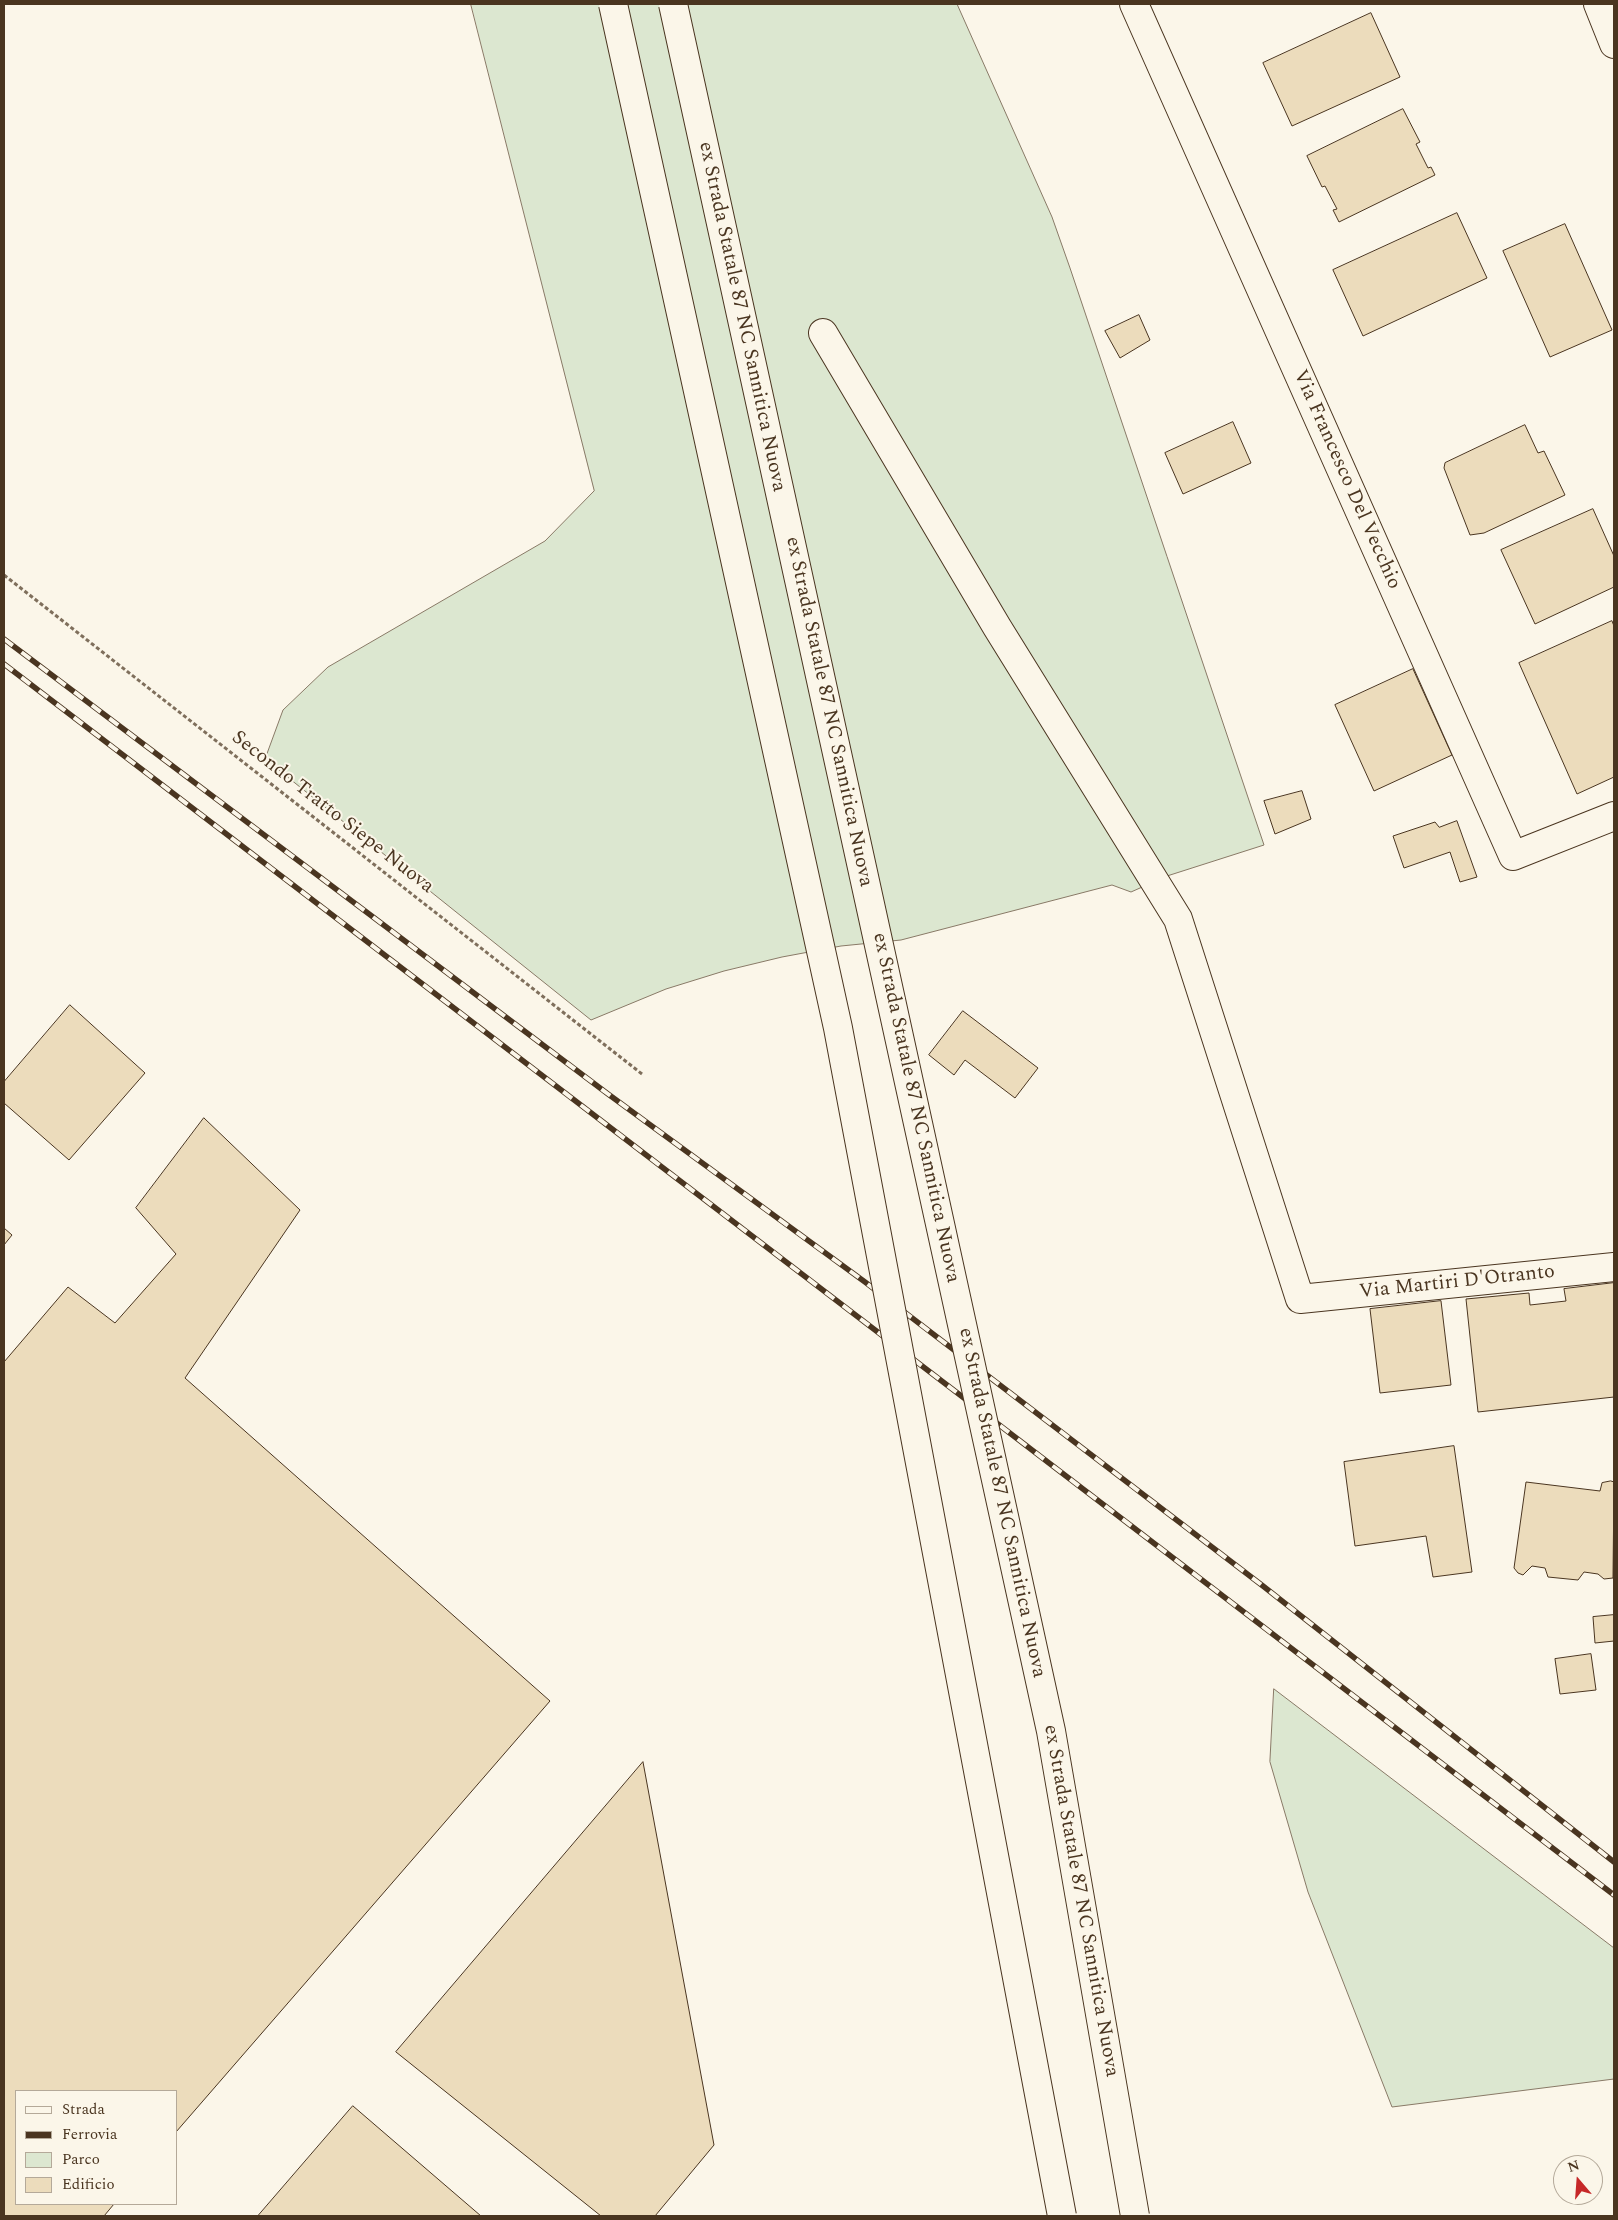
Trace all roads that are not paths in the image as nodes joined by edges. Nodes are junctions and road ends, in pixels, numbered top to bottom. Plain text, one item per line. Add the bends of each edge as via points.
1 (612, 4) edge
2 (673, 4) edge
3 (1134, 4) edge
4 (1598, 4) edge
5 (1614, 44) edge
6 (823, 333) dead end
7 (1614, 816) edge
8 (1614, 1267) edge
9 (1062, 2216) edge
10 (1135, 2216) edge

1 - 9 main road, bridge via 838,1028
2 - 10 main road, ex Strada Statale 87 NC Sannitica Nuova, bridge via 1051,1731
3 - 7 main road, Via Francesco Del Vecchio via 1513,856
4 - 5 main road
6 - 8 main road, Via Martiri D'Otranto via 997,627 1178,919 1300,1298

